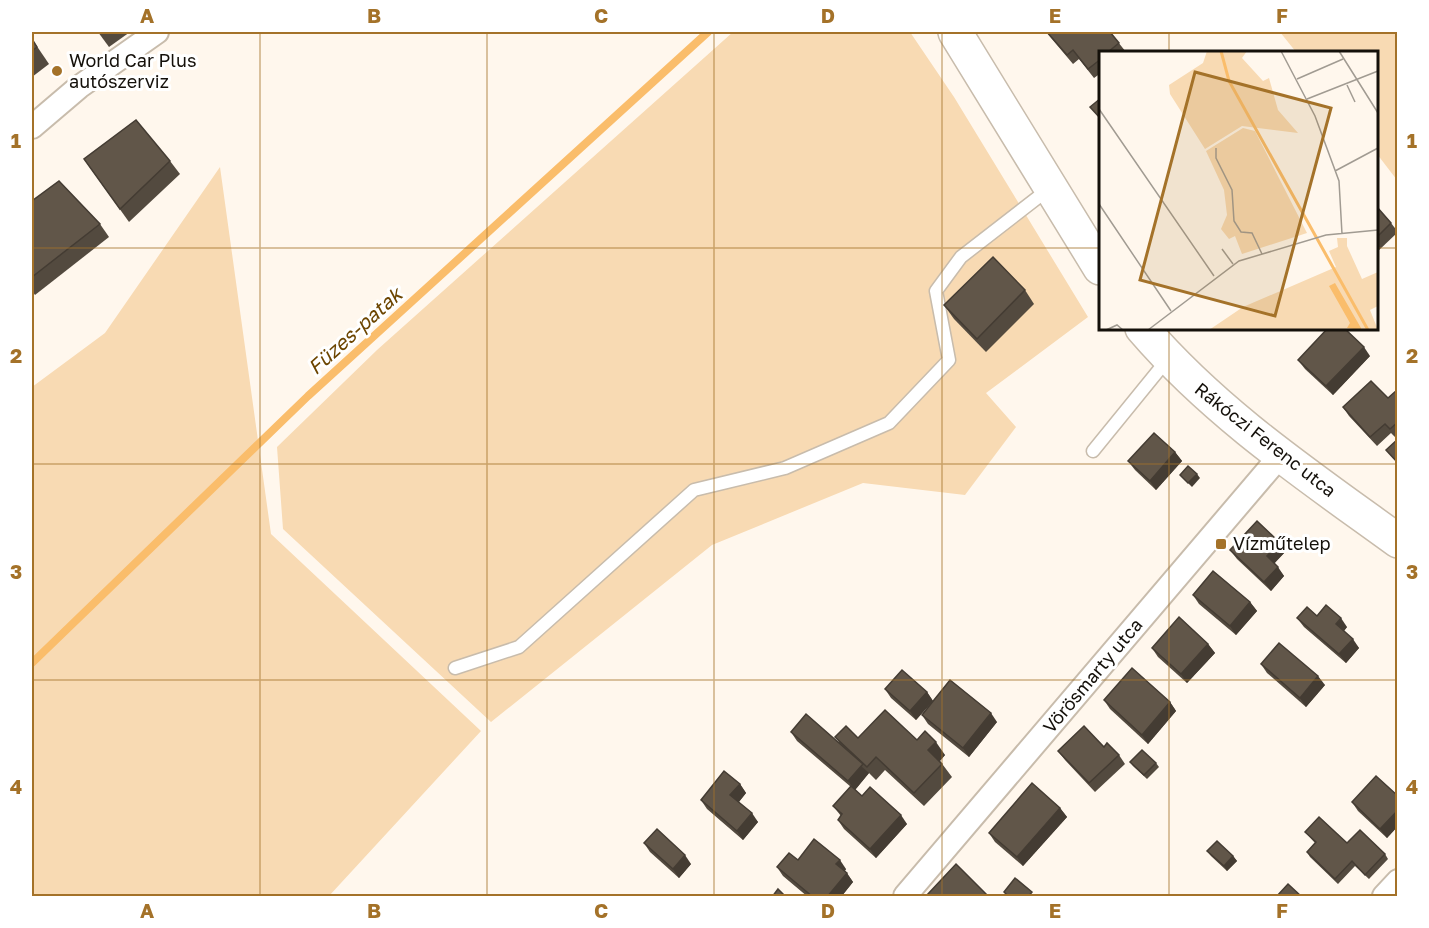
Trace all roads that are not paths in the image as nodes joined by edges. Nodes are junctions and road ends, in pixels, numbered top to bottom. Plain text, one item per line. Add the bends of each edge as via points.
1 (157, 32) edge
2 (955, 32) edge
3 (32, 127) edge
4 (1052, 187) junction
5 (1099, 265) edge
6 (1144, 330) edge
7 (1168, 359) junction
8 (1093, 451) dead end
9 (1280, 456) junction
10 (1398, 541) edge
11 (455, 668) dead end
12 (1398, 880) edge
13 (905, 897) edge
14 (1384, 897) edge

1 - 3 street via 79,87
2 - 4 main road
4 - 5 main road
4 - 11 lane via 961,257 936,291 949,360 889,423 785,468 694,490 519,647
6 - 7 main road, Rákóczi Ferenc utca
7 - 8 lane
7 - 9 main road, Rákóczi Ferenc utca via 1232,419
9 - 10 main road, Rákóczi Ferenc utca
9 - 13 street, Vörösmarty utca
12 - 14 street

